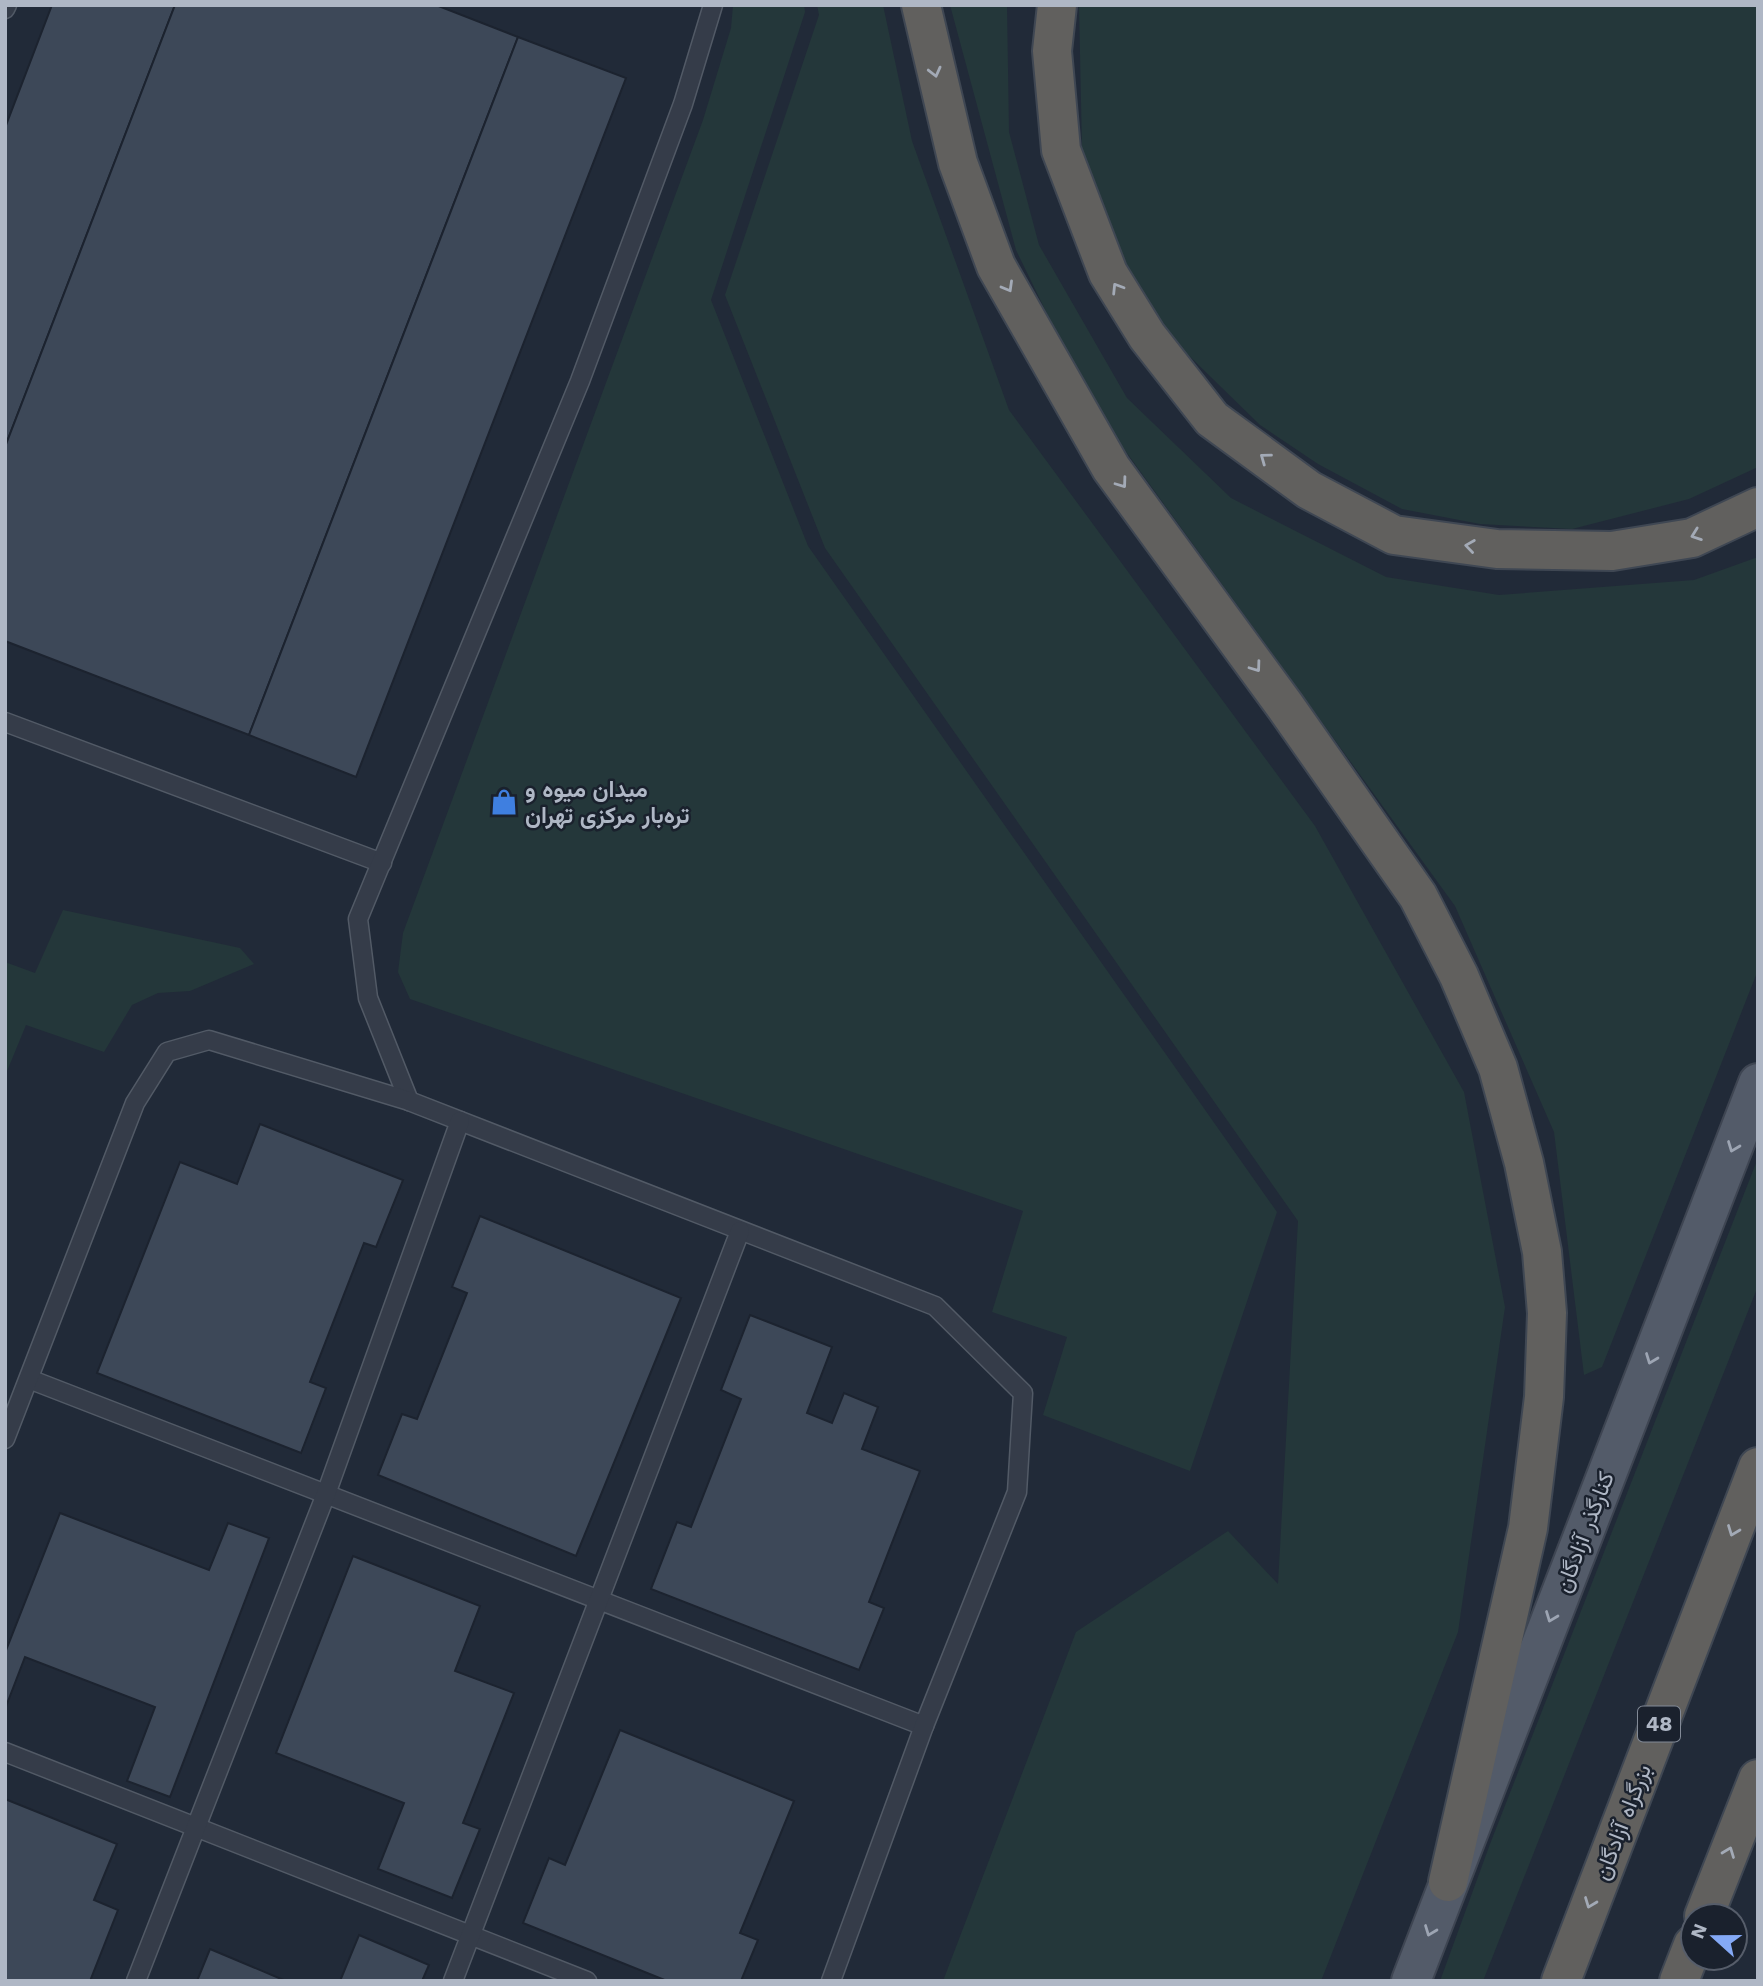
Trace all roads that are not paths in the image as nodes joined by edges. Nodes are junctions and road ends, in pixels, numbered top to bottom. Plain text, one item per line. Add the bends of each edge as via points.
1 (713, 5) edge
2 (921, 5) edge
3 (1056, 5) edge
4 (1758, 508) edge
5 (5, 722) edge
6 (382, 863) junction
7 (1758, 1083) edge
8 (410, 1101) junction
9 (460, 1121) junction
10 (740, 1231) junction
11 (29, 1378) junction
12 (5, 1439) edge
13 (1758, 1467) edge
14 (327, 1494) junction
15 (599, 1600) junction
16 (924, 1726) junction
17 (5, 1752) edge
18 (1758, 1779) edge
19 (197, 1828) junction
20 (1448, 1882) junction
21 (1710, 1902) edge
22 (470, 1935) junction
23 (136, 1981) edge
24 (453, 1981) edge
25 (587, 1981) edge
26 (831, 1981) edge
27 (1411, 1981) edge
28 (1560, 1981) edge

1 - 6 lane via 683,104 580,381
2 -> 20 highway via 958,163 996,266 1111,468 1418,896 1459,976 1501,1080 1542,1252 1544,1397 1528,1528
4 -> 3 highway via 1692,538 1626,549 1497,549 1394,535 1309,490 1212,419 1147,336 1108,273 1061,150 1052,51
5 - 6 lane
6 - 8 lane via 358,919 368,998
7 -> 20 main road, کنارگذر آزادگان
8 - 9 lane
8 - 11 lane via 209,1040 167,1052 135,1103
9 - 10 lane
9 - 14 lane
10 - 15 lane
10 - 16 lane via 935,1306 1023,1393 1017,1492
11 - 12 lane
11 - 14 lane
13 -> 28 highway, بزرگراه آزادگان / 48
14 - 15 lane
14 - 19 lane
15 - 16 lane
15 - 22 lane
16 - 26 lane
17 - 19 lane
21 -> 18 highway
19 - 22 lane
19 - 23 lane
20 -> 27 main road, کنارگذر آزادگان
22 - 24 lane
22 - 25 lane

